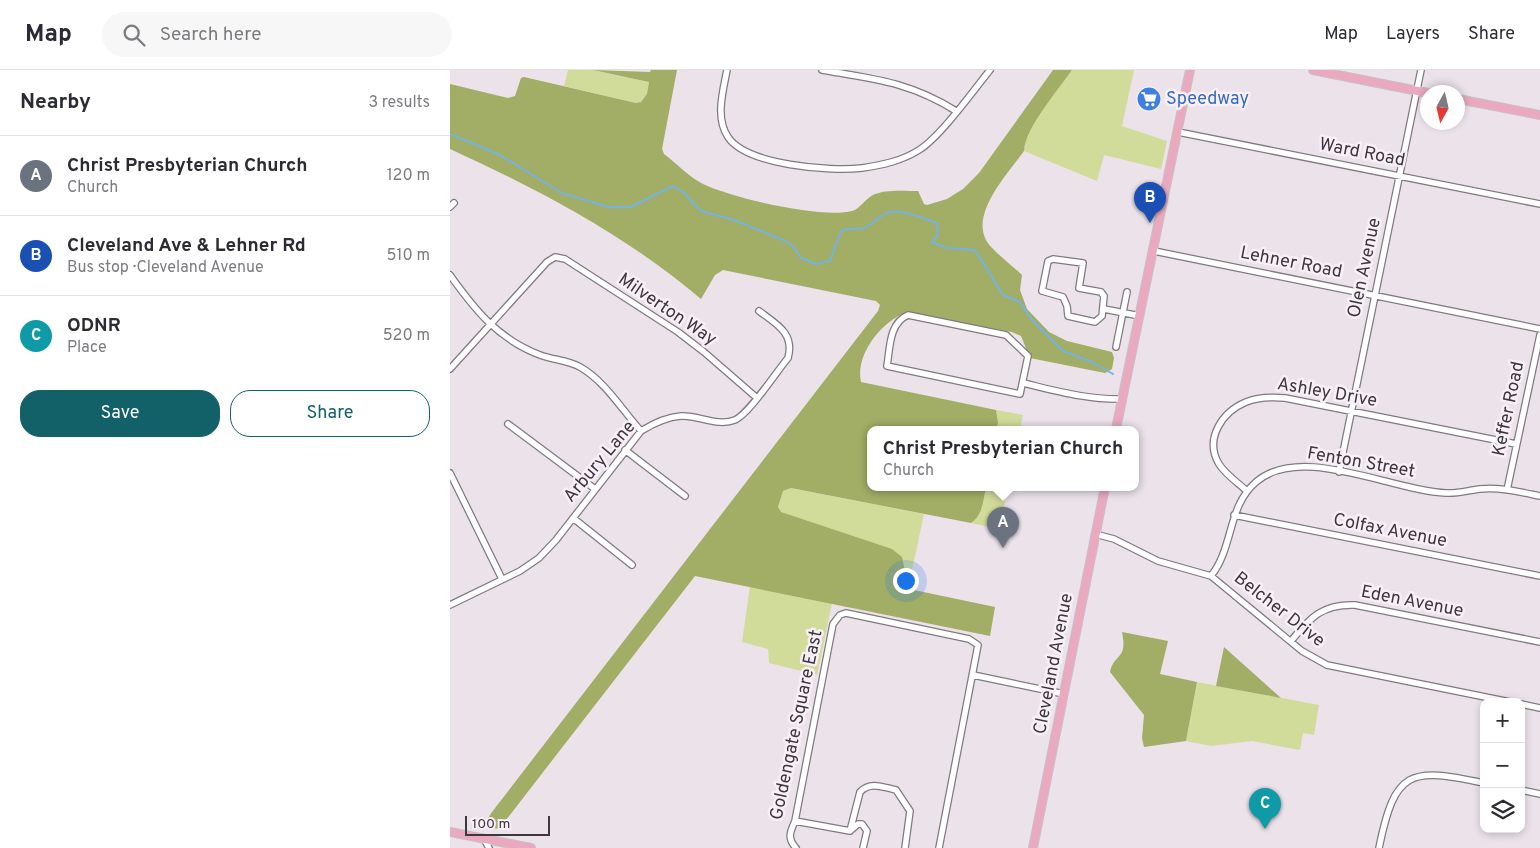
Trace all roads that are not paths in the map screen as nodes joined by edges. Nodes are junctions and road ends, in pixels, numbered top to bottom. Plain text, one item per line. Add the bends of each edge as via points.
1 (727, 70) edge
2 (822, 70) edge
3 (990, 70) edge
4 (1190, 70) edge
5 (1313, 70) edge
6 (1421, 70) edge
7 (1416, 91) junction
8 (1420, 92) edge
9 (1465, 100) edge
10 (956, 111) junction
11 (1540, 115) edge
12 (1178, 132) junction
13 (1399, 176) junction
14 (1540, 204) edge
15 (1154, 251) junction
16 (450, 275) edge
17 (1127, 292) dead end
18 (1374, 295) junction
19 (1104, 309) junction
20 (759, 310) dead end
21 (1124, 313) junction
22 (1140, 316) junction
23 (489, 324) junction
24 (1540, 326) edge
25 (1540, 335) edge
26 (1116, 347) dead end
27 (450, 369) edge
28 (1023, 383) junction
29 (757, 398) junction
30 (1123, 398) junction
31 (1352, 412) junction
32 (508, 424) dead end
33 (1117, 426) edge
34 (641, 431) junction
35 (1516, 444) junction
36 (625, 450) junction
37 (1339, 472) junction
38 (450, 473) edge
39 (595, 489) junction
40 (1507, 490) junction
41 (1104, 491) edge
42 (1247, 491) junction
43 (685, 496) dead end
44 (1540, 496) edge
45 (1234, 514) junction
46 (573, 518) junction
47 (1095, 534) junction
48 (632, 565) dead end
49 (1211, 576) junction
50 (1540, 576) edge
51 (502, 579) junction
52 (450, 605) edge
53 (1291, 641) junction
54 (1540, 642) edge
55 (973, 675) junction
56 (1064, 694) junction
57 (1490, 698) edge
58 (1525, 705) edge
59 (1540, 708) edge
60 (1480, 781) edge
61 (1525, 791) edge
62 (1540, 794) edge
63 (795, 821) junction
64 (850, 831) junction
65 (450, 832) edge
66 (484, 839) junction
67 (520, 847) edge
68 (489, 848) edge
69 (532, 848) edge
70 (796, 848) edge
71 (863, 848) edge
72 (905, 848) edge
73 (939, 848) edge
74 (1032, 848) edge
75 (1379, 848) edge

1 - 10 street via 721,111 722,125 728,138 751,155 780,162 821,168 860,168 898,161 921,149
2 - 10 street via 897,83 921,91
3 - 10 street
4 - 12 main road
5 - 7 main road
6 - 7 street, Olen Avenue
7 - 8 main road
7 - 13 street, Olen Avenue
9 - 11 main road
12 - 13 street, Ward Road
12 - 15 main road
13 - 14 street, Ward Road
13 - 18 street, Olen Avenue
15 - 18 street, Lehner Road
15 - 22 main road
16 - 23 street
17 - 21 street
18 - 24 street, Lehner Road
18 - 31 street, Olen Avenue
19 - 19 street via 1100,292 1079,288 1084,263 1058,259 1048,261 1042,291 1063,297 1068,316 1095,322
19 - 21 street
20 - 29 street, Arbury Lane via 784,330 790,343 788,358
21 - 22 street
21 - 26 street
22 - 30 main road
23 - 27 street
23 - 29 street, Milverton Way via 551,258 565,259 678,332
23 - 34 street via 517,346 569,362 589,373
25 - 35 street, Keffer Road
28 - 28 street via 1028,356 1006,335 908,315 894,326 887,366 1020,394
28 - 30 street via 1098,400
29 - 34 street, Arbury Lane via 735,420 718,422 682,416 657,421
30 - 33 main road
31 - 35 street, Ashley Drive
31 - 37 street, Olen Avenue
31 - 42 street, Ashley Drive via 1268,397 1246,402 1225,417 1213,439 1214,453 1220,465
32 - 39 street
34 - 36 street, Arbury Lane
35 - 40 street, Keffer Road
36 - 39 street, Arbury Lane
36 - 43 street
37 - 40 street, Fenton Street via 1446,493
37 - 42 street, Fenton Street via 1310,467 1283,468 1262,478
38 - 51 street
39 - 46 street, Arbury Lane
40 - 44 street, Fenton Street
41 - 47 main road, Cleveland Avenue
42 - 45 street, Fenton Street
45 - 49 street, Fenton Street via 1228,546
45 - 50 street, Colfax Avenue
46 - 48 street
46 - 51 street, Arbury Lane via 539,558
47 - 49 street, Belcher Drive via 1114,539 1158,561
47 - 56 main road, Cleveland Avenue
49 - 53 street, Belcher Drive
51 - 52 street, Arbury Lane
53 - 54 street, Eden Avenue via 1319,612 1345,604
53 - 57 street, Belcher Drive via 1327,665
55 - 56 street
55 - 63 street, Goldengate Square East via 978,645 969,639 846,613 840,615 833,624
55 - 73 street
56 - 74 main road, Cleveland Avenue
58 - 59 street
60 - 75 street via 1436,774 1416,777 1401,788 1387,809
61 - 62 street
63 - 64 street
63 - 70 street, Goldengate Square East via 789,834
64 - 71 street via 858,824 865,825 867,831
64 - 72 street via 863,788 873,785 896,790 910,811
65 - 66 main road
66 - 67 main road
66 - 68 street
67 - 69 main road

